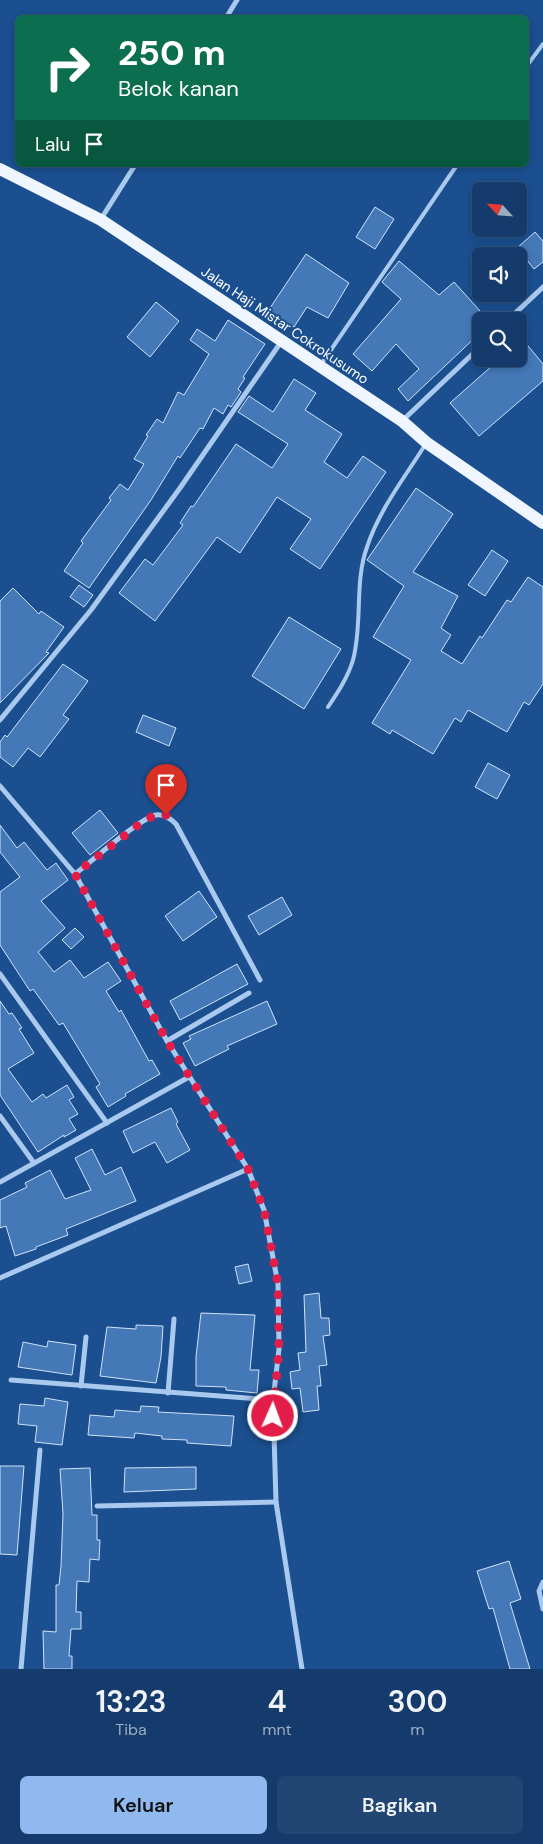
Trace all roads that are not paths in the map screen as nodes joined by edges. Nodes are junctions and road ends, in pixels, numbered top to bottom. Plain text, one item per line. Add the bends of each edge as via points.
1 (237, 0) edge
2 (228, 15) edge
3 (543, 44) edge
4 (529, 63) edge
5 (134, 167) edge
6 (456, 167) edge
7 (0, 169) edge
8 (101, 220) junction
9 (543, 287) edge
10 (517, 312) edge
11 (281, 341) junction
12 (472, 355) edge
13 (320, 366) junction
14 (402, 421) junction
15 (427, 443) junction
16 (543, 523) edge
17 (328, 707) dead end
18 (0, 720) edge
19 (0, 786) edge
20 (75, 874) junction
21 (0, 974) edge
22 (260, 980) dead end
23 (249, 993) dead end
24 (167, 1041) junction
25 (189, 1077) junction
26 (0, 1116) edge
27 (107, 1123) junction
28 (34, 1163) junction
29 (248, 1169) junction
30 (0, 1182) edge
31 (0, 1278) edge
32 (174, 1320) dead end
33 (86, 1336) dead end
34 (11, 1380) dead end
35 (81, 1386) junction
36 (168, 1393) junction
37 (273, 1400) junction
38 (40, 1450) dead end
39 (276, 1502) junction
40 (97, 1506) dead end
41 (543, 1582) edge
42 (543, 1609) edge
43 (21, 1669) edge
44 (302, 1669) edge

1 - 2 street
3 - 4 lane
5 - 8 street
6 - 13 lane
7 - 8 main road, Jalan Haji Mistar Cokrokusumo
8 - 11 main road, Jalan Haji Mistar Cokrokusumo
9 - 10 street
11 - 13 main road, Jalan Haji Mistar Cokrokusumo
11 - 18 street via 91,610
12 - 14 street
13 - 14 main road, Jalan Haji Mistar Cokrokusumo
14 - 15 main road, Jalan Haji Mistar Cokrokusumo
15 - 16 main road, Jalan Haji Mistar Cokrokusumo
15 - 17 lane via 378,522 366,548 353,659 345,680
19 - 20 street
20 - 22 street via 142,822 157,814 166,815 176,824
20 - 24 street
21 - 27 street
23 - 24 street
24 - 25 street
25 - 27 street
25 - 29 street
26 - 28 street
27 - 28 street
28 - 30 street
29 - 31 street
29 - 37 street via 264,1210 278,1284 279,1349
32 - 36 street
33 - 35 street
34 - 35 street
35 - 36 street
36 - 37 street
37 - 39 street
38 - 43 street
39 - 40 street
39 - 44 street
41 - 42 street via 539,1592

